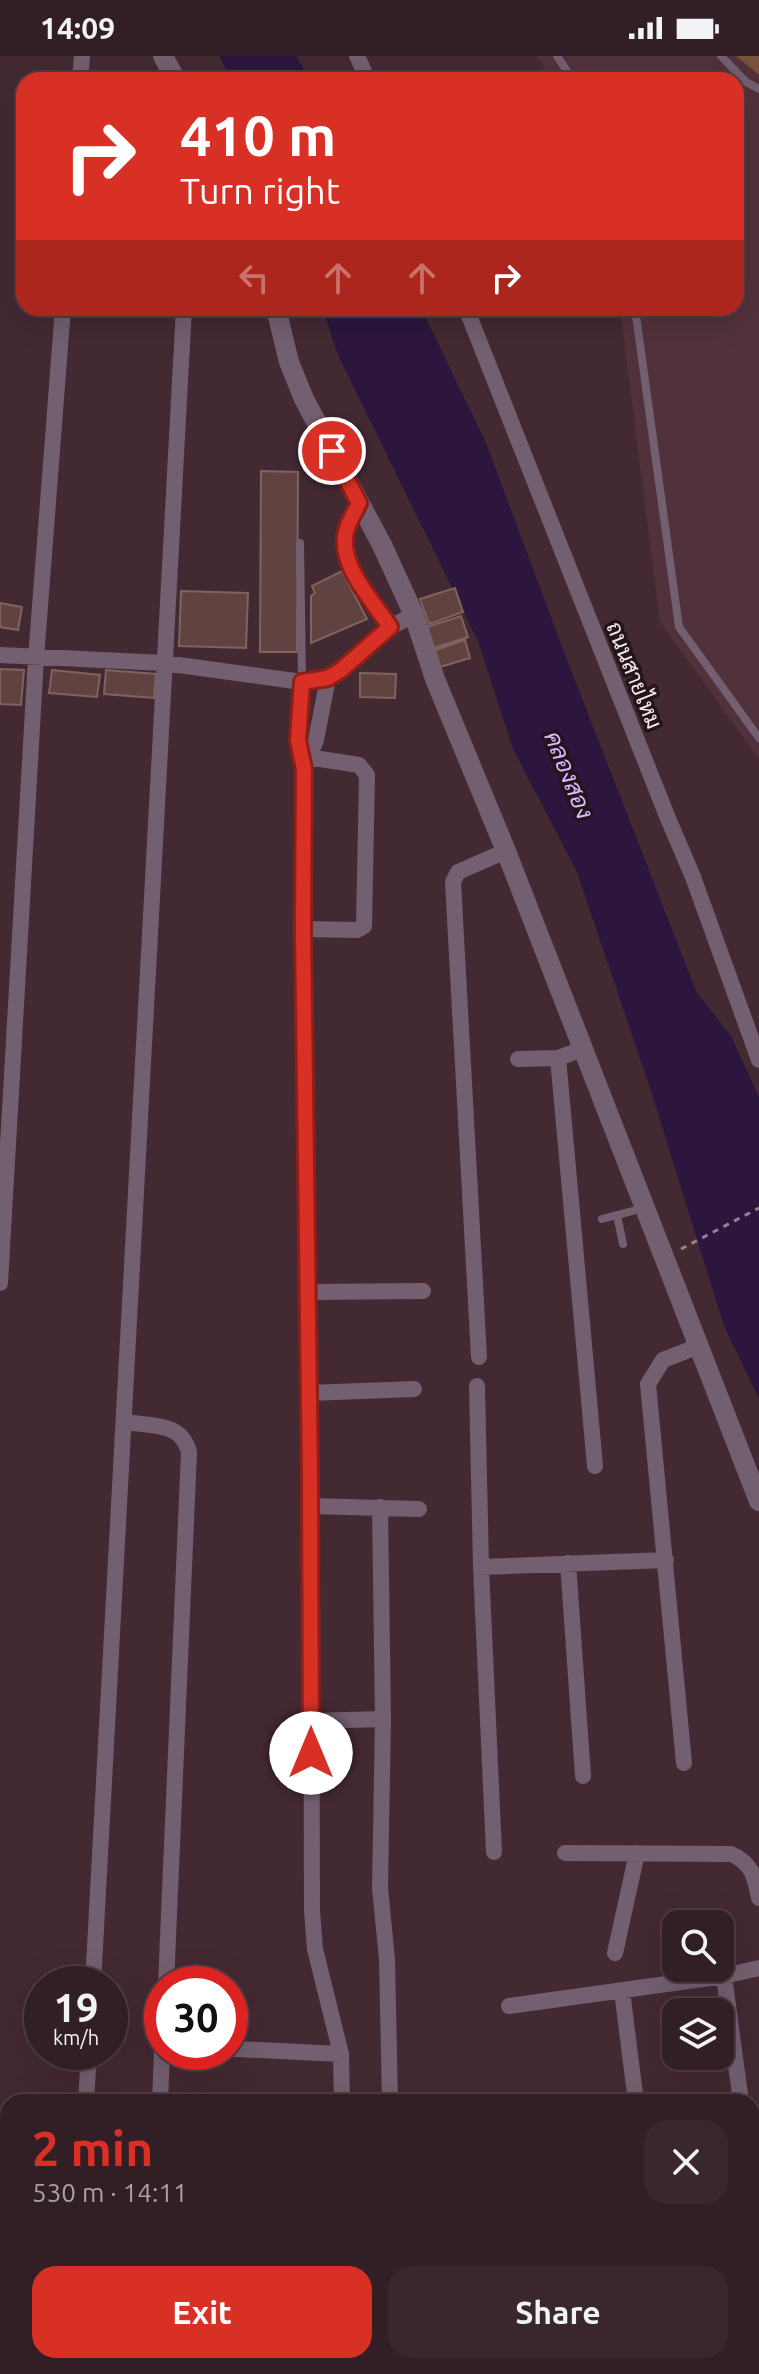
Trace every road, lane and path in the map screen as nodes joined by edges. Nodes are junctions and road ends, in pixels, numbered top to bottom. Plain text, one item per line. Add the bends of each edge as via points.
1 (721, 56) edge
2 (736, 72) edge
3 (62, 316) edge
4 (184, 316) edge
5 (278, 316) edge
6 (469, 316) edge
7 (636, 316) edge
8 (359, 503) junction
9 (300, 543) dead end
10 (414, 615) junction
11 (390, 627) junction
12 (0, 655) edge
13 (36, 658) junction
14 (164, 663) junction
15 (328, 678) junction
16 (302, 682) junction
17 (759, 738) edge
18 (305, 761) junction
19 (506, 851) junction
20 (303, 929) junction
21 (583, 1049) junction
22 (558, 1058) junction
23 (518, 1059) dead end
24 (759, 1060) edge
25 (645, 1208) junction
26 (759, 1208) edge
27 (617, 1215) junction
28 (602, 1219) dead end
29 (623, 1244) dead end
30 (679, 1250) dead end
31 (0, 1283) edge
32 (423, 1291) dead end
33 (308, 1292) junction
34 (699, 1346) junction
35 (479, 1357) dead end
36 (477, 1386) dead end
37 (414, 1389) dead end
38 (309, 1393) junction
39 (125, 1422) junction
40 (595, 1466) dead end
41 (759, 1501) edge
42 (311, 1506) junction
43 (380, 1507) junction
44 (419, 1509) dead end
45 (666, 1560) junction
46 (568, 1563) junction
47 (481, 1567) junction
48 (383, 1719) junction
49 (311, 1721) junction
50 (684, 1763) dead end
51 (583, 1776) dead end
52 (494, 1852) dead end
53 (565, 1853) dead end
54 (637, 1853) junction
55 (759, 1898) edge
56 (615, 1953) dead end
57 (94, 1966) edge
58 (167, 1966) edge
59 (759, 1968) edge
60 (734, 1974) edge
61 (683, 1982) edge
62 (725, 1982) edge
63 (622, 1991) junction
64 (509, 2006) dead end
65 (248, 2050) edge
66 (341, 2054) junction
67 (88, 2070) edge
68 (161, 2070) edge
69 (86, 2094) edge
70 (160, 2094) edge
71 (342, 2094) edge
72 (390, 2094) edge
73 (635, 2094) edge
74 (740, 2094) edge

1 - 2 lane
3 - 13 street
4 - 14 street
5 - 8 street via 304,399
6 - 24 street, ถนนสายไหม via 693,877
7 - 17 lane via 679,627
8 - 10 street
8 - 11 lane via 346,532 350,566
9 - 16 lane
10 - 11 street
10 - 19 street
11 - 15 street
12 - 13 street
13 - 14 street
13 - 31 street
14 - 16 street
14 - 39 street
15 - 16 street
15 - 18 street via 316,740
16 - 18 street via 298,740
18 - 20 street
18 - 20 street via 359,765 367,775 366,921 357,930
19 - 21 street
19 - 35 street via 458,872 453,882
20 - 33 street
21 - 22 street
21 - 25 street
22 - 23 street
22 - 40 street
25 - 27 lane
25 - 34 street
26 - 30 path
27 - 28 lane
27 - 29 lane
32 - 33 street
33 - 38 street
34 - 41 street
34 - 45 street via 663,1360 648,1384
36 - 47 street
37 - 38 street
38 - 42 street
39 - 57 street
39 - 58 street via 174,1429 189,1452
42 - 43 street
42 - 49 street
43 - 44 street
43 - 48 street
45 - 46 street
45 - 50 street
46 - 47 street
46 - 51 street
47 - 52 street
48 - 49 street
48 - 72 street via 380,1888
49 - 66 street via 313,1930
53 - 54 street
54 - 55 street via 731,1854 751,1868
54 - 56 street
59 - 60 street
61 - 63 street
62 - 74 street
63 - 64 street
63 - 73 street
65 - 66 street
66 - 71 street
67 - 69 street
68 - 70 street

